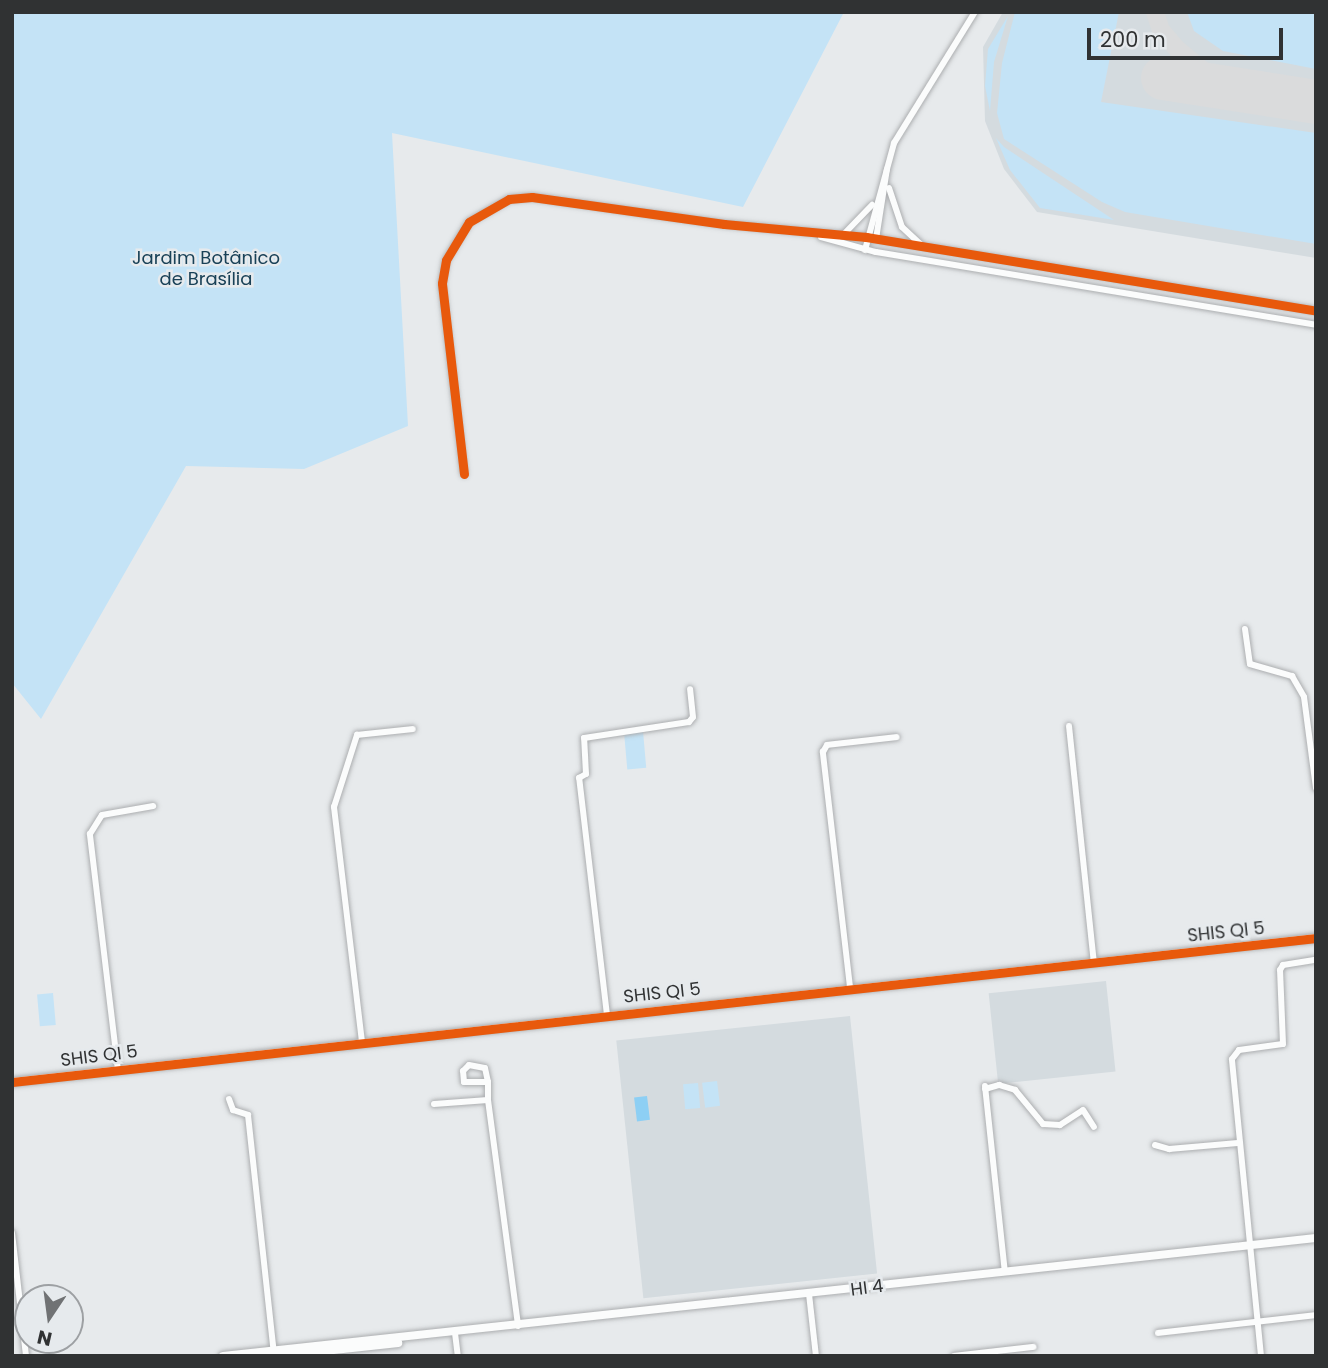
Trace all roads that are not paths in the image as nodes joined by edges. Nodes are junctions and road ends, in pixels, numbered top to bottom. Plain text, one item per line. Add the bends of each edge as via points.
1 (975, 12) edge
2 (887, 160) junction
3 (888, 185) junction
4 (875, 201) junction
5 (812, 234) junction
6 (842, 235) junction
7 (866, 237) junction
8 (876, 239) junction
9 (924, 247) junction
10 (865, 250) junction
11 (1286, 306) junction
12 (1316, 311) edge
13 (1284, 320) junction
14 (1316, 325) edge
15 (464, 474) dead end
16 (1245, 629) dead end
17 (690, 689) dead end
18 (1069, 726) dead end
19 (413, 729) dead end
20 (897, 737) dead end
21 (1316, 788) edge
22 (153, 806) dead end
23 (1316, 938) edge
24 (1316, 960) edge
25 (1094, 962) junction
26 (850, 987) junction
27 (607, 1015) junction
28 (362, 1042) junction
29 (118, 1070) junction
30 (12, 1082) edge
31 (488, 1082) junction
32 (229, 1099) dead end
33 (488, 1100) junction
34 (434, 1104) dead end
35 (1094, 1127) dead end
36 (1238, 1143) junction
37 (1155, 1145) dead end
38 (12, 1233) edge
39 (1316, 1238) edge
40 (1248, 1246) junction
41 (1004, 1272) junction
42 (809, 1294) junction
43 (1316, 1315) edge
44 (1257, 1321) junction
45 (518, 1326) junction
46 (456, 1333) junction
47 (1158, 1333) dead end
48 (1033, 1348) dead end
49 (275, 1353) edge
50 (26, 1356) edge
51 (223, 1356) edge
52 (458, 1356) edge
53 (816, 1356) edge
54 (954, 1356) edge
55 (1261, 1356) edge

1 - 2 street
2 - 3 street
2 - 4 street
3 - 8 street
3 - 9 street via 902,227
4 - 6 street
4 - 7 street
5 - 6 street
5 - 10 street
5 - 15 street via 532,197 509,199 469,222 446,260 442,283
6 - 7 street
7 - 8 street
7 - 10 street
8 - 9 street
9 - 11 street
10 - 13 street
11 - 12 street
11 - 13 street via 1291,313
13 - 14 street
16 - 21 street via 1250,664 1288,674 1298,684 1308,713
17 - 27 street via 693,717 689,722 584,738 586,774 579,778
18 - 25 street
19 - 28 street via 357,735 334,807
20 - 26 street via 827,745 823,752
22 - 29 street via 102,815 90,834
23 - 25 street, SHIS QI 5
24 - 36 street via 1283,965 1280,970 1283,1044 1234,1053 1230,1070
25 - 26 street, SHIS QI 5
26 - 27 street, SHIS QI 5
27 - 28 street, SHIS QI 5
28 - 29 street, SHIS QI 5
29 - 30 street, SHIS QI 5
31 - 31 street via 482,1066 464,1068 465,1083
31 - 33 street
32 - 49 street via 233,1110 248,1115
33 - 34 street
33 - 45 street
35 - 41 street via 1083,1110 1060,1125 1043,1124 1016,1090 999,1085 985,1088
36 - 37 street via 1169,1149
36 - 40 street
38 - 50 street
39 - 40 street, HI 4
40 - 41 street, HI 4
40 - 44 street
41 - 42 street, HI 4
42 - 45 street, HI 4
42 - 53 street
43 - 44 street
44 - 47 street
44 - 55 street
45 - 46 street, HI 4
46 - 49 street, HI 4
46 - 52 street
48 - 54 street
49 - 51 street, HI 4

